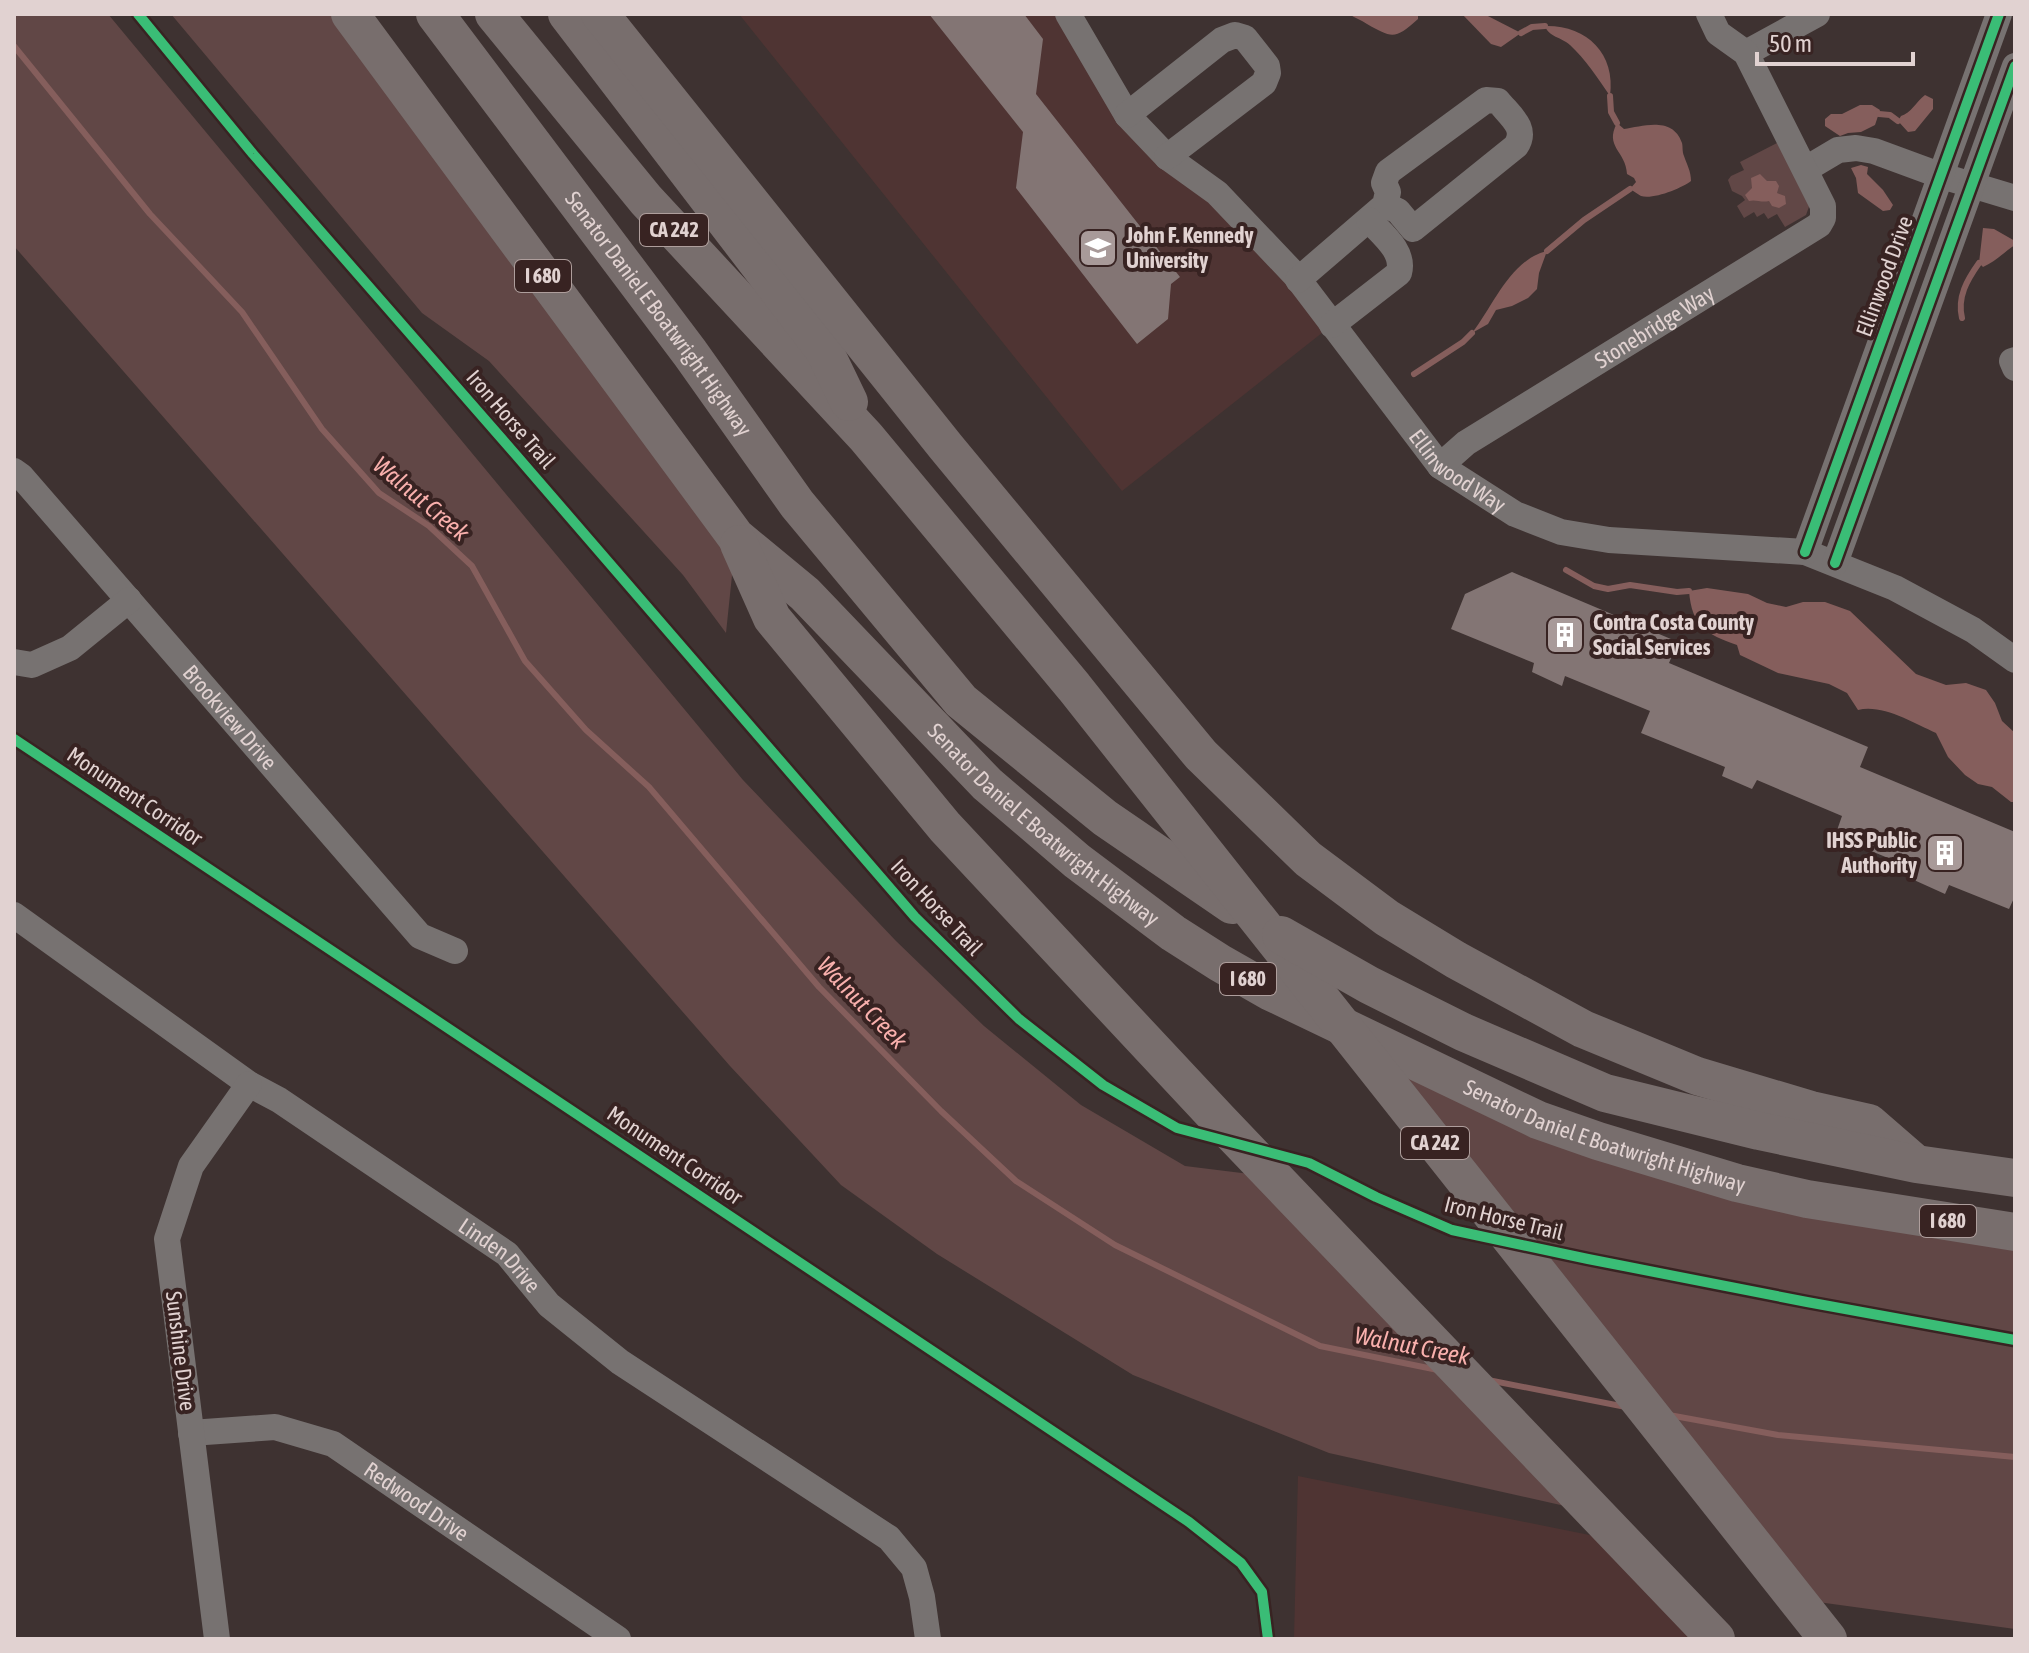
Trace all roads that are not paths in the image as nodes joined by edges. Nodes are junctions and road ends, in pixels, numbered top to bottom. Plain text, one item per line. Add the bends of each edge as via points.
1 (350, 14) edge
2 (435, 14) edge
3 (494, 14) edge
4 (567, 14) edge
5 (600, 14) edge
6 (1068, 14) edge
7 (1709, 14) edge
8 (1817, 14) edge
9 (1999, 14) edge
10 (1746, 53) junction
11 (2015, 66) edge
12 (1127, 115) junction
13 (1167, 157) junction
14 (1806, 169) junction
15 (1942, 176) junction
16 (1973, 185) junction
17 (2015, 198) edge
18 (1377, 213) junction
19 (1298, 280) junction
20 (1332, 325) junction
21 (866, 437) junction
22 (1440, 466) junction
23 (14, 471) edge
24 (736, 537) junction
25 (1805, 552) junction
26 (1835, 563) junction
27 (129, 600) junction
28 (2015, 660) edge
29 (14, 662) edge
30 (14, 915) edge
31 (455, 951) dead end
32 (249, 1084) junction
33 (1916, 1164) junction
34 (2015, 1178) edge
35 (2015, 1232) edge
36 (191, 1433) junction
37 (217, 1639) edge
38 (618, 1639) edge
39 (928, 1639) edge
40 (1716, 1639) edge
41 (1828, 1639) edge

1 - 24 highway, Senator Daniel E Boatwright Highway / I 680
2 - 33 highway, Senator Daniel E Boatwright Highway / I 680 via 797,504 961,701 1105,818 1247,914 1369,985 1605,1093
3 - 21 highway, CA 242 via 646,200
4 - 21 highway via 824,350
5 - 33 highway via 1201,755 1308,859 1398,925 1583,1029 1697,1076 1869,1123
6 - 12 street, Ellinwood Way
7 - 10 street, Stonebridge Way via 1718,33
8 - 10 street
9 - 15 street, Ellinwood Drive
10 - 14 street, Stonebridge Way
11 - 16 street
12 - 13 street, Ellinwood Way
12 - 13 street via 1222,40 1245,38 1267,66 1264,83
13 - 19 street, Ellinwood Way via 1217,193
14 - 15 street via 1838,150 1856,148
14 - 22 street, Stonebridge Way via 1823,206 1819,225 1466,443
15 - 16 street
15 - 25 street, Ellinwood Drive
16 - 17 street
16 - 26 street
18 - 18 street via 1388,192 1388,172 1486,100 1498,101 1522,130 1516,146 1413,229 1398,211
18 - 19 street
18 - 20 street via 1398,255 1399,273
19 - 20 street, Ellinwood Way
20 - 22 street, Ellinwood Way
21 - 41 highway, CA 242 via 1074,687
22 - 25 street, Ellinwood Way via 1515,514 1561,532 1609,540
23 - 27 street, Brookview Drive
24 - 35 highway, Senator Daniel E Boatwright Highway / I 680 via 805,594 987,784 1077,861 1173,933 1269,991 1538,1120 1598,1141 1807,1199
24 - 40 highway via 772,618 945,827
25 - 26 street, Ellinwood Way
26 - 28 street, Ellinwood Way via 1973,630
27 - 29 street via 70,648 32,665
27 - 31 street, Brookview Drive via 420,936
30 - 32 street, Linden Drive
32 - 36 street, Sunshine Drive via 191,1166 167,1239
32 - 39 street, Linden Drive via 507,1254 549,1305 620,1362 889,1538 914,1568
33 - 34 highway, Senator Daniel E Boatwright Highway / I 680
36 - 37 street, Sunshine Drive
36 - 38 street, Redwood Drive via 275,1427 333,1444

